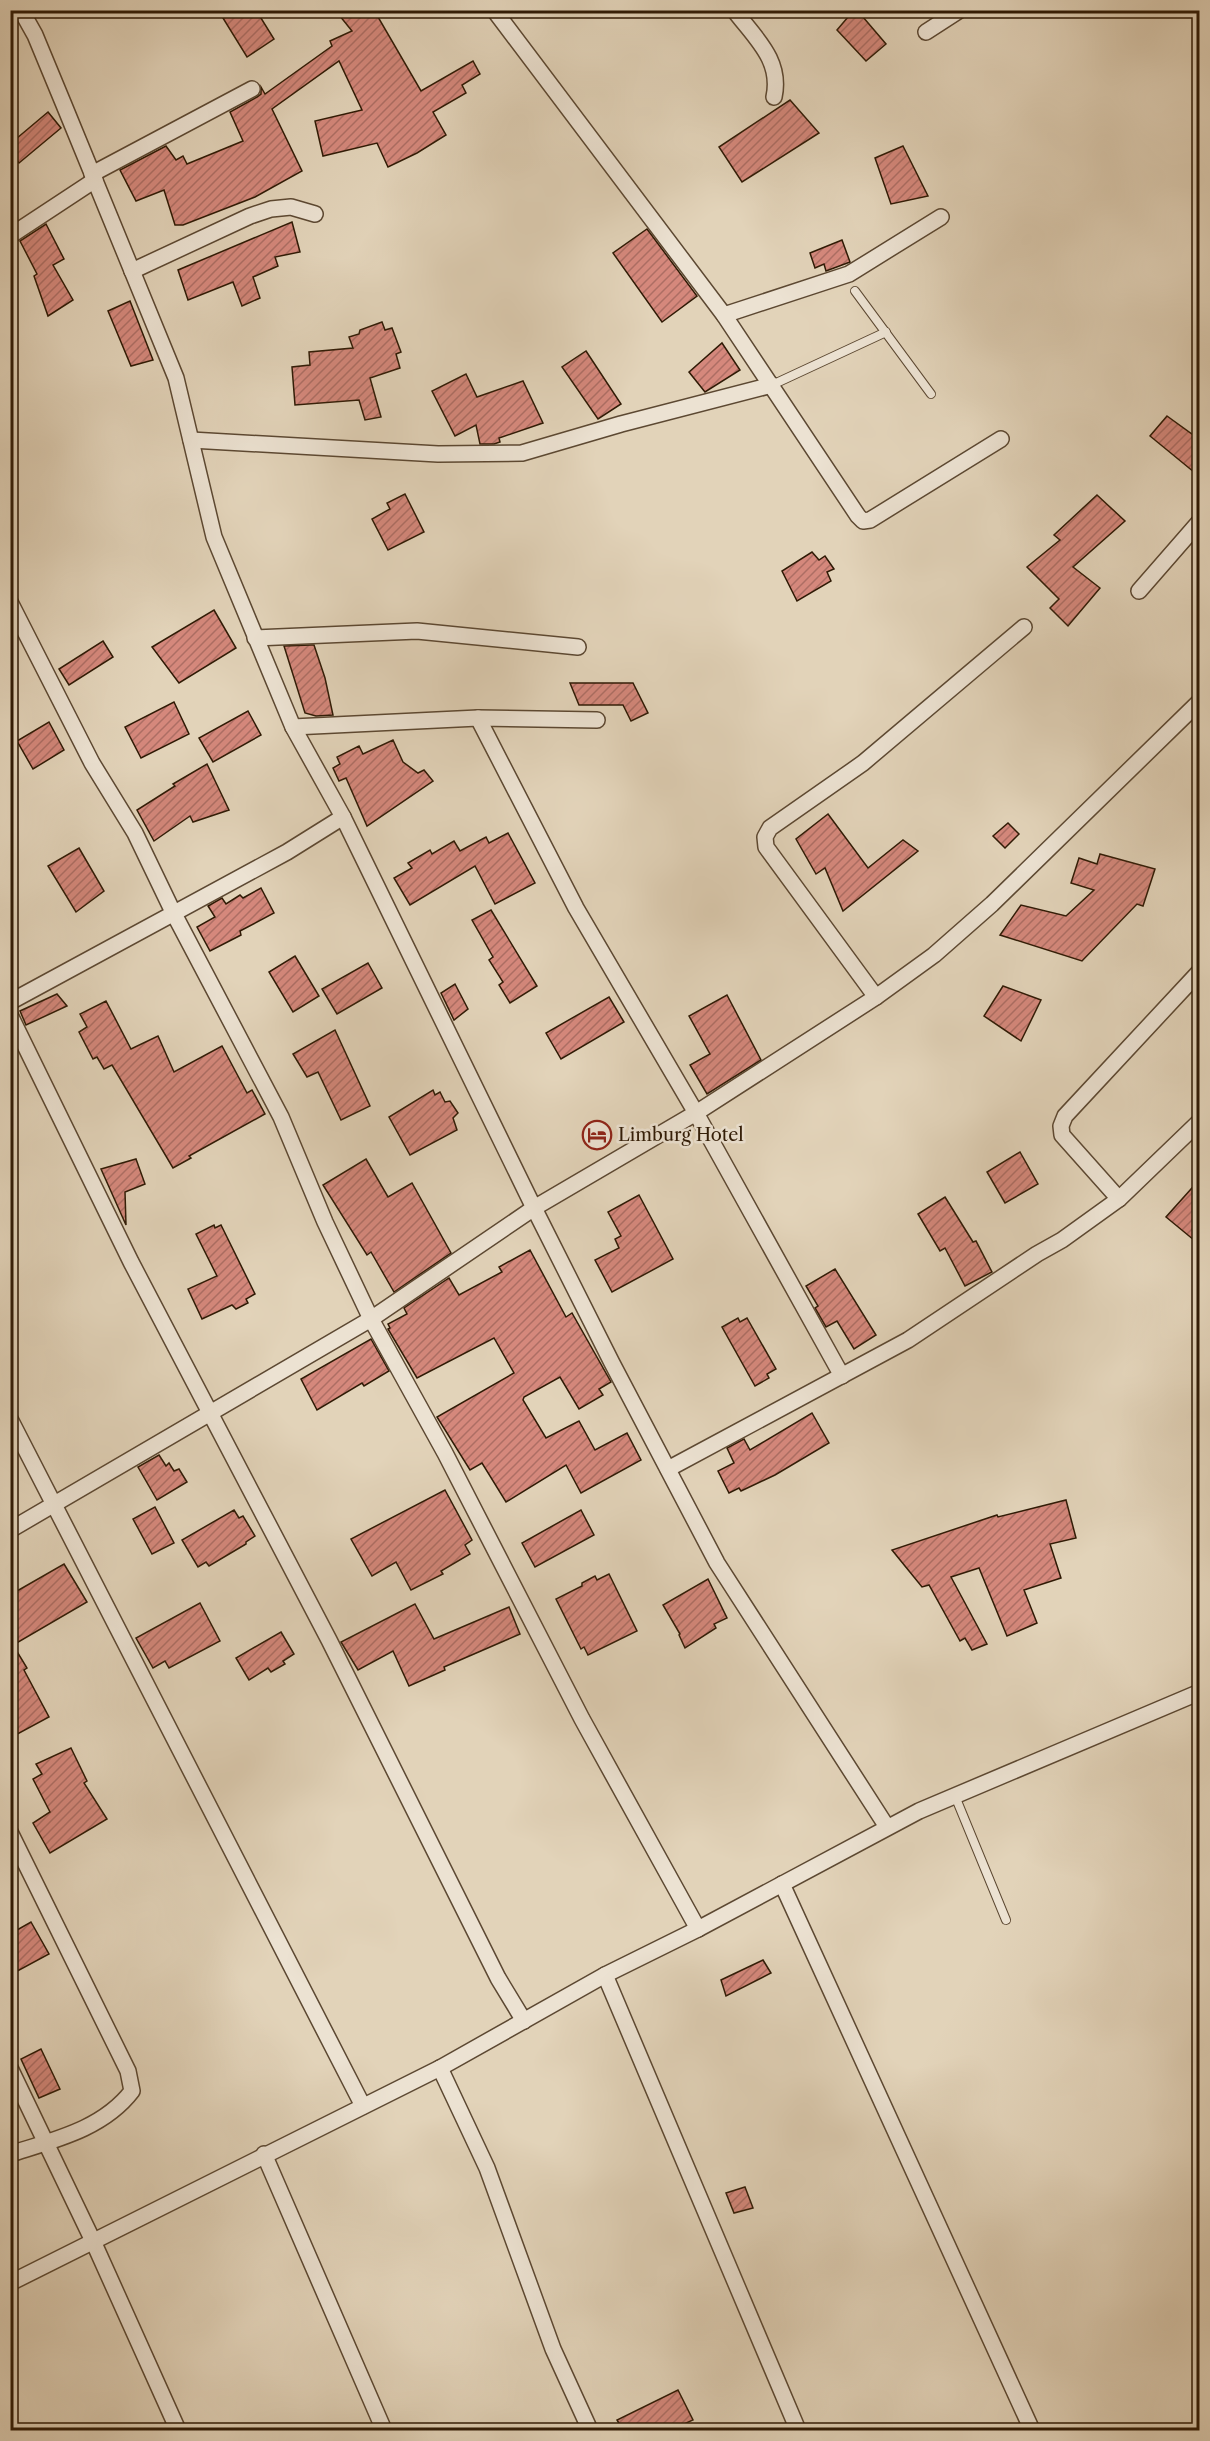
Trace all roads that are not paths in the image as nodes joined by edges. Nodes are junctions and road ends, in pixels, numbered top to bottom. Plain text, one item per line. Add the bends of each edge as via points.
1 (21, 10) edge
2 (494, 10) edge
3 (734, 10) edge
4 (960, 10) edge
5 (926, 32) dead end
6 (252, 89) dead end
7 (774, 97) dead end
8 (94, 177) junction
9 (315, 214) dead end
10 (941, 217) dead end
11 (10, 236) edge
12 (132, 271) junction
13 (855, 291) dead end
14 (724, 315) junction
15 (885, 332) junction
16 (772, 385) junction
17 (931, 394) dead end
18 (1001, 439) dead end
19 (191, 440) junction
20 (1200, 521) edge
21 (1139, 591) dead end
22 (10, 602) edge
23 (1024, 627) dead end
24 (255, 638) junction
25 (578, 647) dead end
26 (1200, 701) edge
27 (478, 718) junction
28 (597, 720) dead end
29 (293, 727) junction
30 (343, 817) junction
31 (173, 912) junction
32 (1200, 971) edge
33 (876, 997) junction
34 (10, 1002) edge
35 (10, 1015) edge
36 (696, 1113) junction
37 (1200, 1121) edge
38 (1119, 1199) junction
39 (534, 1208) junction
40 (371, 1319) junction
41 (842, 1376) junction
42 (210, 1414) junction
43 (10, 1419) edge
44 (668, 1470) junction
45 (55, 1505) junction
46 (10, 1530) edge
47 (1200, 1692) edge
48 (955, 1796) junction
49 (887, 1827) junction
50 (10, 1832) edge
51 (782, 1884) junction
52 (1006, 1920) dead end
53 (698, 1929) junction
54 (605, 1975) junction
55 (524, 2021) junction
56 (10, 2068) edge
57 (440, 2068) junction
58 (363, 2106) junction
59 (46, 2143) junction
60 (10, 2154) edge
61 (264, 2154) junction
62 (93, 2241) junction
63 (10, 2283) edge
64 (178, 2430) edge
65 (384, 2430) edge
66 (590, 2430) edge
67 (798, 2430) edge
68 (1032, 2430) edge

1 - 8 street
2 - 14 street
3 - 7 street via 768,54 776,71
4 - 5 street
6 - 8 street
8 - 11 street
8 - 12 street
9 - 12 street via 291,207 271,209
10 - 14 street via 849,274
12 - 19 street via 176,378
13 - 15 lane
14 - 16 street
15 - 16 lane
15 - 17 lane
16 - 18 street via 863,521
16 - 19 street via 522,453 438,454
19 - 24 street via 214,537
20 - 21 street
22 - 31 street
23 - 33 street via 863,763 770,828 765,837 766,847
24 - 25 street via 417,631
24 - 29 street
26 - 33 street via 992,904 934,955
27 - 28 street
27 - 29 street
27 - 36 street via 576,908
29 - 30 street
30 - 31 street via 287,852
30 - 39 street
31 - 34 street
31 - 40 street via 280,1117
32 - 38 street via 1065,1116 1061,1126 1062,1135
33 - 36 street
35 - 42 street
36 - 39 street
36 - 41 street
37 - 38 street
38 - 41 street via 908,1340
39 - 40 street
39 - 44 street
40 - 42 street
40 - 53 street via 582,1719
41 - 44 street
42 - 45 street
42 - 55 street via 334,1650 498,1978
43 - 45 street
44 - 49 street via 717,1563
45 - 46 street
45 - 58 street
47 - 48 street
48 - 49 street
48 - 52 lane
49 - 51 street
50 - 59 street via 128,2071 132,2091 122,2105 77,2133
51 - 53 street
51 - 68 street
53 - 54 street
54 - 55 street
54 - 67 street
55 - 57 street
56 - 59 street
57 - 58 street
57 - 66 street via 487,2168 553,2349
58 - 61 street
59 - 60 street
59 - 62 street
61 - 62 street
61 - 65 street
62 - 63 street
62 - 64 street

